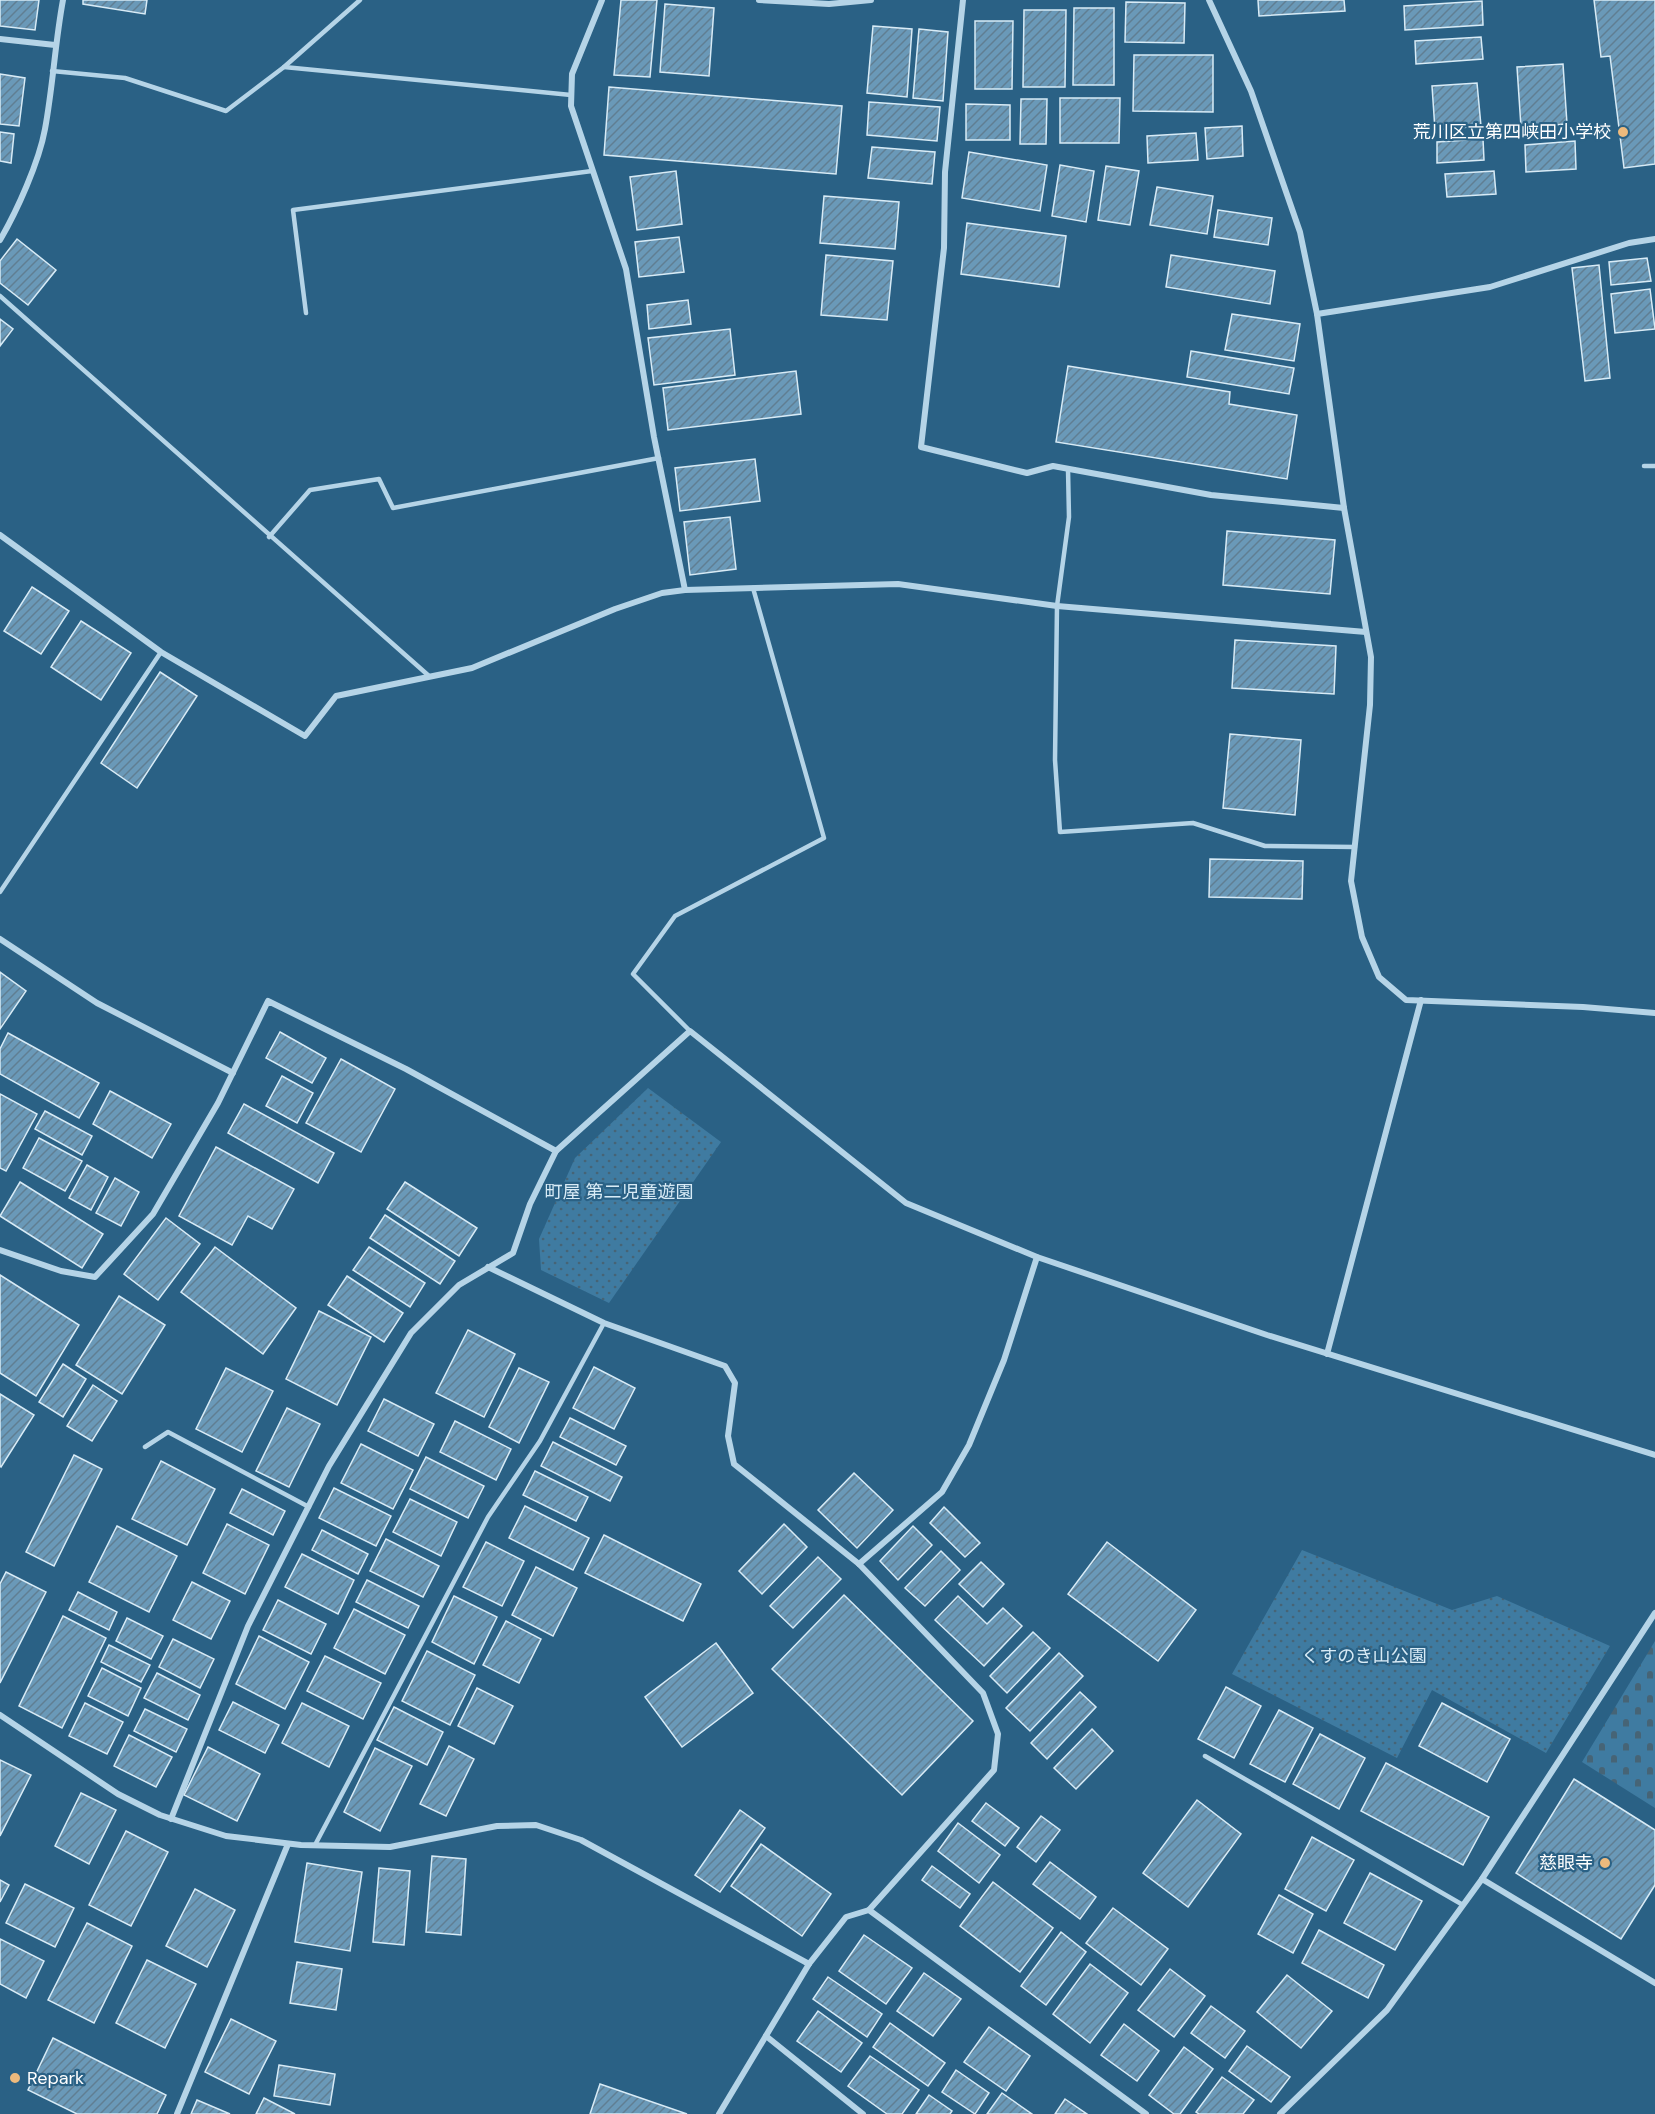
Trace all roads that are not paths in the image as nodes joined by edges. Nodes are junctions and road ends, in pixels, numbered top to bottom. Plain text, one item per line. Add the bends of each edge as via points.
1 (63, 0) edge
2 (350, 0) edge
3 (602, 0) edge
4 (759, 0) edge
5 (871, 0) edge
6 (963, 0) edge
7 (1209, 0) edge
8 (359, 1) edge
9 (0, 39) edge
10 (55, 45) junction
11 (284, 67) junction
12 (52, 71) junction
13 (571, 95) junction
14 (592, 171) junction
15 (1655, 239) edge
16 (0, 240) edge
17 (0, 296) edge
18 (306, 313) dead end
19 (1317, 314) junction
20 (659, 458) junction
21 (1644, 466) dead end
22 (1655, 466) edge
23 (1068, 469) junction
24 (1344, 508) junction
25 (0, 535) edge
26 (269, 537) junction
27 (753, 588) junction
28 (685, 590) junction
29 (1058, 606) junction
30 (1366, 632) junction
31 (161, 652) junction
32 (429, 676) junction
33 (1354, 847) junction
34 (0, 892) edge
35 (0, 939) edge
36 (1421, 1000) junction
37 (1655, 1013) edge
38 (690, 1031) junction
39 (233, 1073) junction
40 (556, 1151) junction
41 (0, 1250) edge
42 (1037, 1257) junction
43 (488, 1267) junction
44 (604, 1323) junction
45 (1326, 1354) junction
46 (145, 1447) dead end
47 (1655, 1455) edge
48 (309, 1507) junction
49 (859, 1564) junction
50 (1655, 1613) edge
51 (0, 1716) edge
52 (1205, 1756) dead end
53 (171, 1819) junction
54 (288, 1844) junction
55 (315, 1845) junction
56 (1482, 1880) junction
57 (1463, 1905) junction
58 (869, 1910) junction
59 (809, 1964) junction
60 (1655, 1983) edge
61 (766, 2036) junction
62 (177, 2114) edge
63 (719, 2114) edge
64 (863, 2114) edge
65 (1146, 2114) edge
66 (1280, 2114) edge

1 - 10 street
2 - 8 lane
3 - 13 street via 572,74
4 - 5 street via 829,4
6 - 23 street via 945,172 944,248 921,447 1027,473 1053,466
7 - 19 street via 1251,91 1300,232
8 - 11 lane
9 - 10 street
10 - 12 street
11 - 12 lane via 226,111 125,78
11 - 13 lane
12 - 16 street via 45,130 15,215
13 - 14 street
14 - 18 lane via 293,210
14 - 20 street via 626,269
15 - 19 street via 1629,243 1490,287
17 - 26 lane
19 - 24 street
20 - 26 lane via 393,508 379,479 310,490
20 - 28 street
21 - 22 lane
23 - 24 street via 1211,495
23 - 29 lane via 1069,517
24 - 30 street
25 - 31 street
26 - 32 lane
27 - 28 street
27 - 29 street via 898,584
27 - 38 lane via 824,837 675,916 633,974
28 - 32 street via 662,593 615,609 472,668
29 - 30 street
29 - 33 lane via 1055,760 1060,832 1193,823 1265,846
30 - 33 street via 1371,657 1370,705
31 - 32 street via 305,736 336,696
31 - 34 lane
33 - 36 street via 1351,881 1362,937 1379,977 1406,1000
35 - 39 street via 98,1003
36 - 37 street
36 - 45 street
38 - 40 street
38 - 42 street via 906,1203
39 - 40 street via 268,1001 406,1069
39 - 41 street via 153,1214 95,1277 61,1271
40 - 43 street via 530,1204 513,1253
42 - 45 street
42 - 49 street via 1004,1360 969,1445 942,1492
43 - 44 street
43 - 48 street via 459,1285 411,1333 329,1466
44 - 49 street via 725,1365 735,1383 728,1436 734,1464
44 - 55 lane via 540,1441 488,1517
45 - 47 street
46 - 48 lane via 168,1432
48 - 53 street via 248,1626
49 - 58 street via 983,1693 998,1734 994,1770
50 - 56 street
51 - 53 street via 118,1794
52 - 57 lane
53 - 54 street via 226,1836
54 - 55 street
54 - 62 street
55 - 59 street via 390,1847 496,1826 536,1825 581,1840
56 - 57 street
56 - 60 street
57 - 66 street via 1387,2010
58 - 59 street via 846,1917
58 - 65 street
59 - 61 street
61 - 63 street
61 - 64 street

